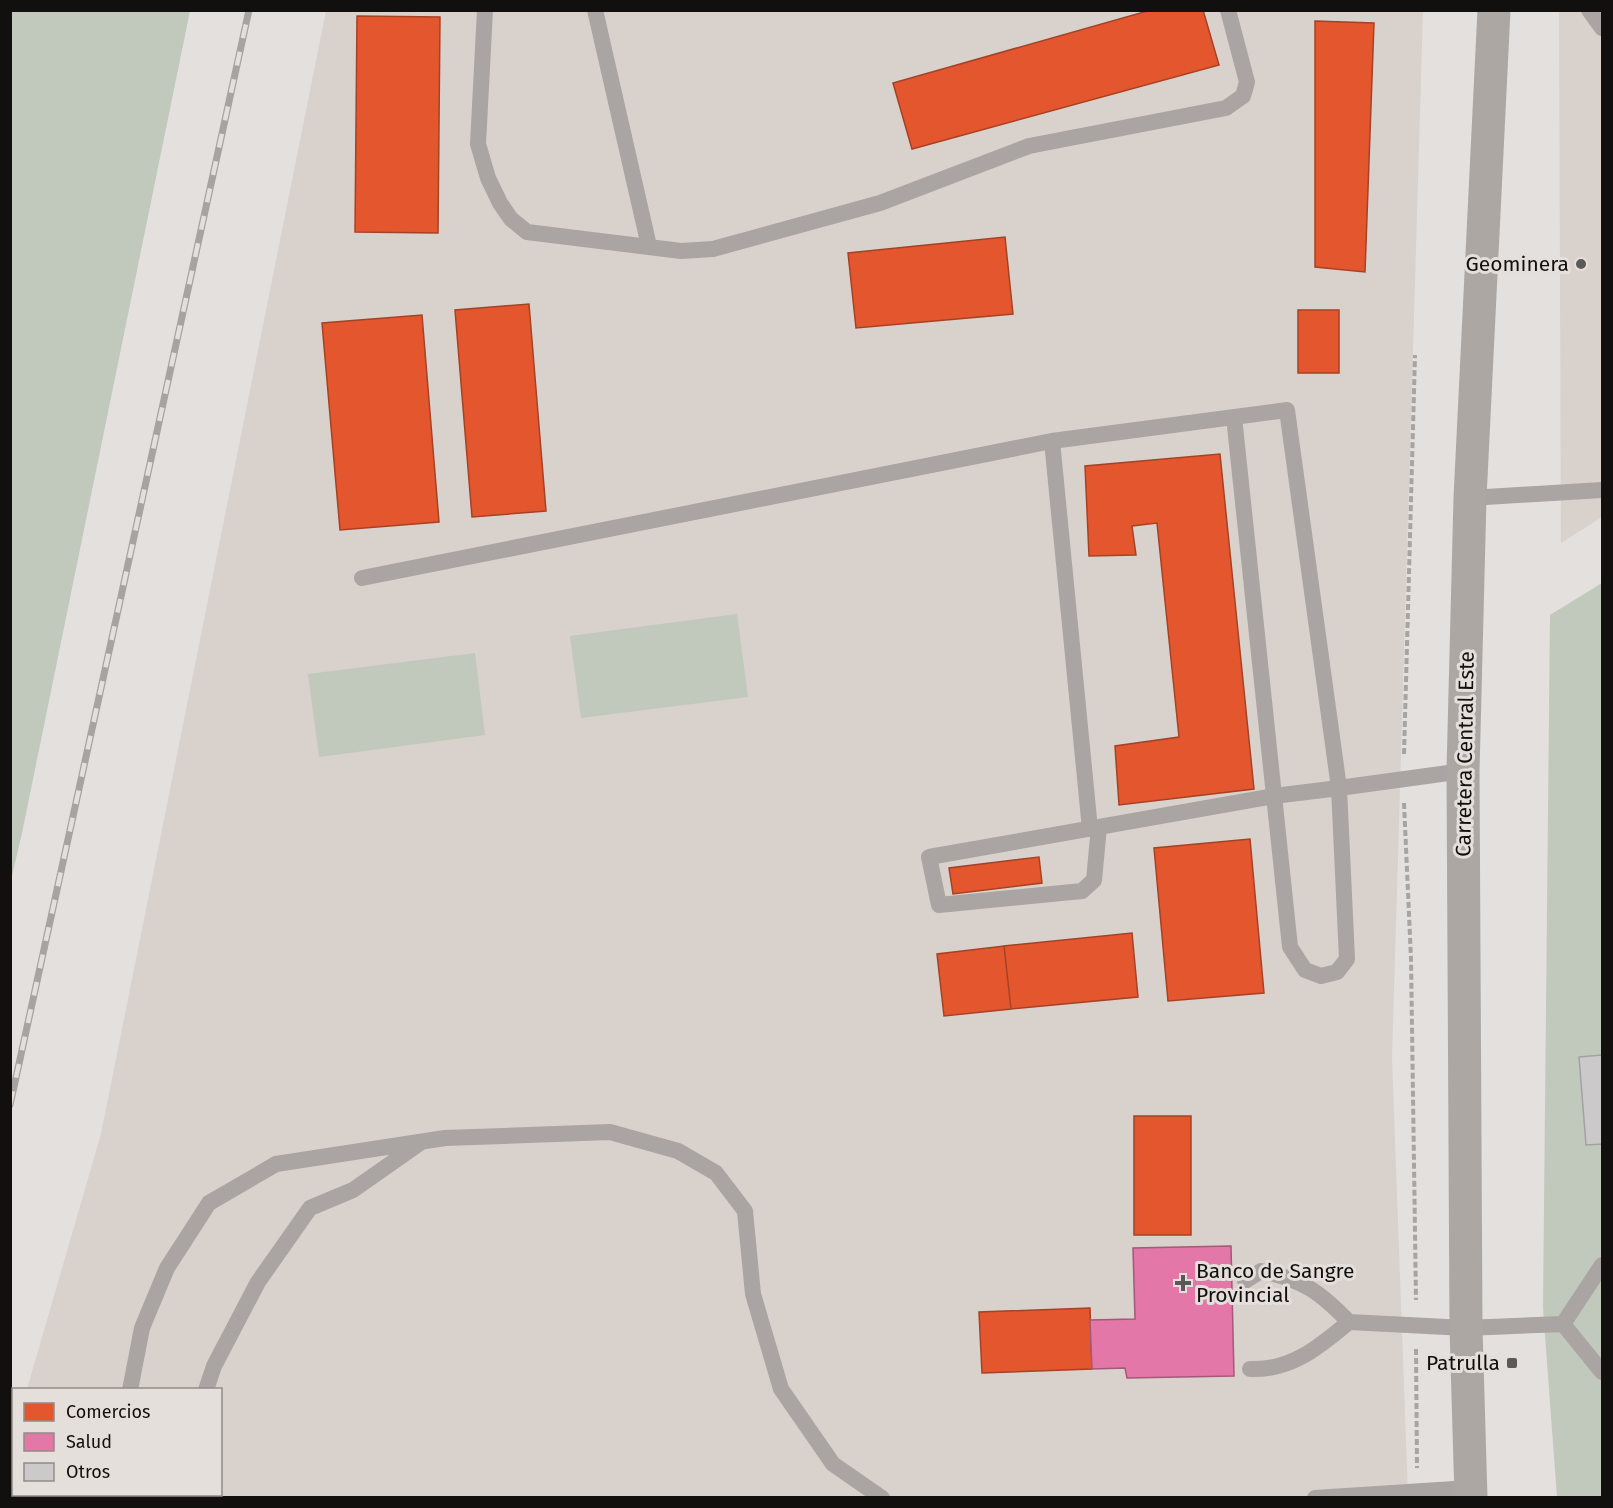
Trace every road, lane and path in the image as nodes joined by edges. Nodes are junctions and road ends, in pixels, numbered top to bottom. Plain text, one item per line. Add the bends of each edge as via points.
1 (484, 10) edge
2 (595, 10) edge
3 (1228, 10) edge
4 (1494, 10) edge
5 (1589, 10) edge
6 (1602, 28) edge
7 (649, 246) junction
8 (1415, 355) dead end
9 (1234, 417) junction
10 (1052, 441) junction
11 (1602, 490) edge
12 (1470, 498) junction
13 (362, 578) dead end
14 (1464, 771) junction
15 (1403, 779) junction
16 (1339, 788) junction
17 (1274, 796) junction
18 (1094, 828) junction
19 (423, 1141) junction
20 (1602, 1265) edge
21 (1245, 1281) dead end
22 (1349, 1322) junction
23 (1563, 1324) junction
24 (1416, 1325) junction
25 (1466, 1328) junction
26 (1250, 1369) dead end
27 (1602, 1372) edge
28 (130, 1388) edge
29 (206, 1388) edge
30 (1417, 1492) junction
31 (1470, 1493) edge
32 (882, 1497) edge
33 (1314, 1497) edge

1 - 7 lane via 478,144 488,178 511,219 527,232
2 - 7 lane
3 - 7 lane via 1247,82 1243,96 1226,108 1029,146 880,203 712,249 681,251
4 - 12 main road, Carretera Central Este
5 - 6 lane
8 - 15 path
9 - 10 lane
9 - 16 lane via 1287,410
9 - 17 lane
10 - 13 lane
10 - 18 lane
11 - 12 lane
12 - 14 main road, Carretera Central Este
14 - 15 lane
14 - 25 main road, Carretera Central Este
15 - 16 lane
15 - 24 path via 1411,959
16 - 17 lane
16 - 17 lane via 1347,959 1337,972 1321,976 1305,970 1290,947
17 - 18 lane
18 - 18 lane via 929,857 939,905 1082,891 1094,880
19 - 28 lane via 276,1164 209,1203 167,1268 141,1328
19 - 29 lane via 353,1190 310,1208 258,1282
19 - 32 lane via 610,1132 678,1151 716,1173 745,1211 753,1294 781,1389 833,1464
20 - 23 lane
21 - 22 lane via 1261,1272 1289,1276 1325,1297
22 - 24 lane
22 - 26 lane via 1294,1363 1269,1370
23 - 25 lane
23 - 27 lane
24 - 25 lane
24 - 30 path
25 - 31 main road, Carretera Central Este
30 - 31 lane
30 - 33 lane

